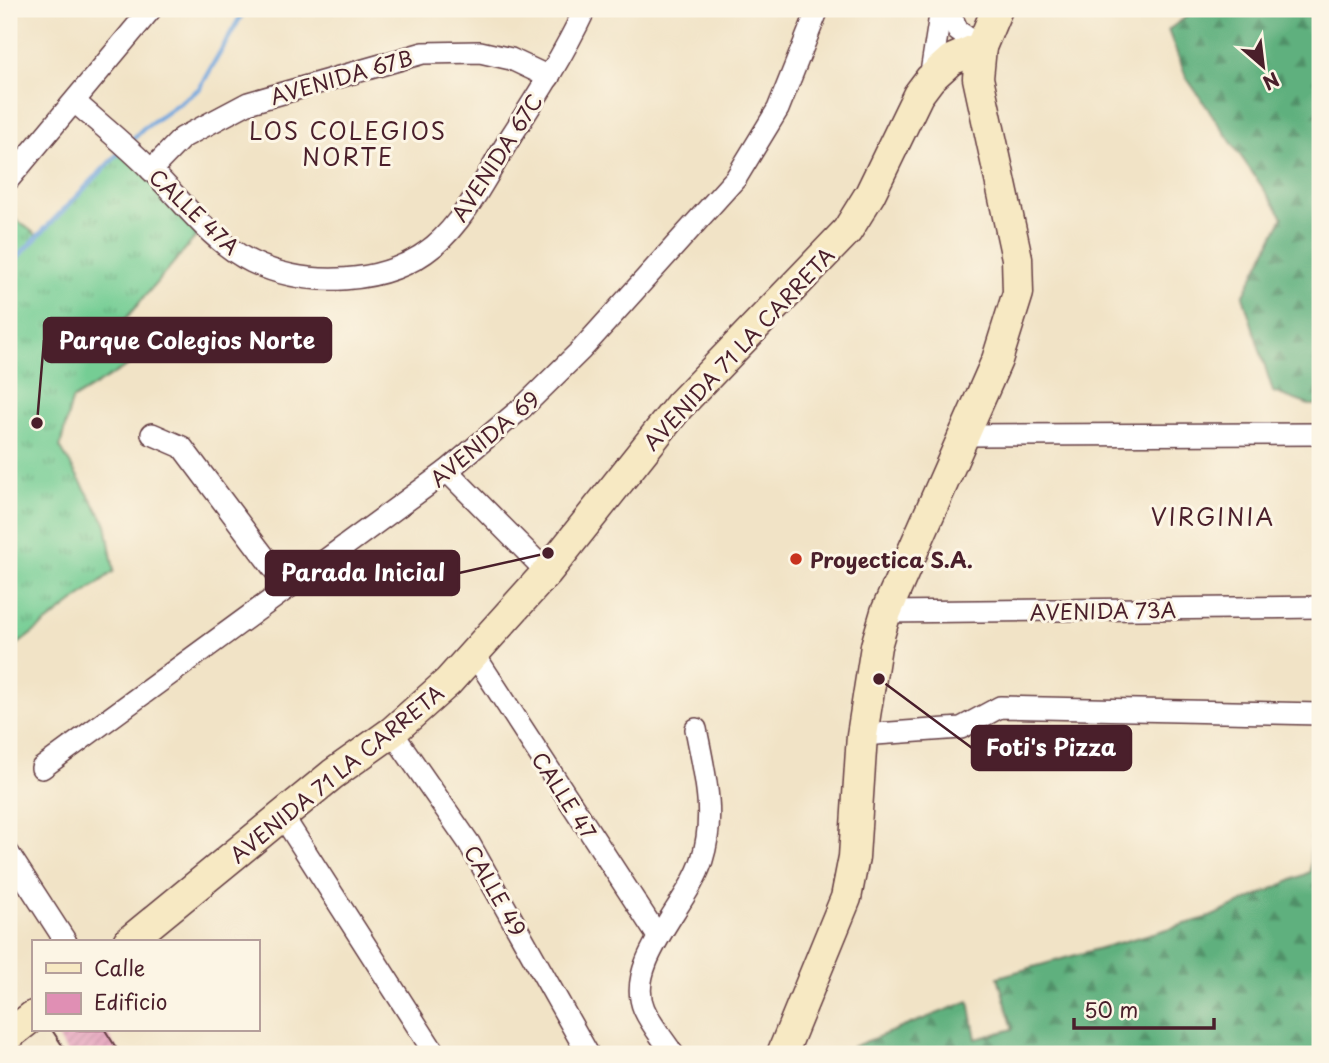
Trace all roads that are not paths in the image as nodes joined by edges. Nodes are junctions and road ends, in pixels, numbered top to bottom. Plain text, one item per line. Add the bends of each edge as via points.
1 (151, 9) edge
2 (585, 9) edge
3 (818, 9) edge
4 (941, 9) edge
5 (947, 9) edge
6 (997, 9) edge
7 (981, 47) junction
8 (549, 77) junction
9 (930, 79) junction
10 (75, 102) junction
11 (144, 163) junction
12 (9, 179) edge
13 (377, 274) joint
14 (152, 434) dead end
15 (1320, 434) edge
16 (966, 435) junction
17 (447, 471) junction
18 (547, 572) junction
19 (288, 588) junction
20 (1320, 607) edge
21 (886, 612) junction
22 (474, 654) junction
23 (1320, 714) edge
24 (696, 729) dead end
25 (391, 732) junction
26 (862, 735) junction
27 (42, 768) dead end
28 (282, 815) junction
29 (9, 854) edge
30 (657, 935) junction
31 (65, 940) edge
32 (130, 940) edge
33 (32, 1017) edge
34 (9, 1035) edge
35 (435, 1054) edge
36 (588, 1054) edge
37 (674, 1054) edge
38 (782, 1054) edge

1 - 10 street
2 - 8 street, AVENIDA 67C
3 - 17 street, AVENIDA 69 via 778,109 736,178 581,350
4 - 9 street
5 - 7 street via 958,31
6 - 7 street
7 - 9 street, AVENIDA 71 LA CARRETA via 951,60
7 - 16 street via 978,78 1017,258 1018,293
8 - 11 street, AVENIDA 67B via 511,59 480,52 424,53 248,103
8 - 13 street, AVENIDA 67C via 458,218 434,246 403,266
9 - 18 street, AVENIDA 71 LA CARRETA via 847,232 679,406
10 - 11 street, CALLE 47A
10 - 12 street
11 - 13 street, CALLE 47A via 221,240 251,261 305,277 342,279
14 - 19 street via 182,447
15 - 16 street
16 - 21 street
17 - 18 street
17 - 19 street, AVENIDA 69
18 - 22 street, AVENIDA 71 LA CARRETA
19 - 27 street, AVENIDA 69
20 - 21 street, AVENIDA 73A
21 - 26 street
22 - 25 street, AVENIDA 71 LA CARRETA
22 - 30 street, CALLE 47
23 - 26 street via 1000,707 961,728
24 - 30 street via 711,806 702,861 676,913
25 - 28 street, AVENIDA 71 LA CARRETA
25 - 36 street, CALLE 49 via 469,843
26 - 38 street via 854,858 846,898
28 - 32 street, AVENIDA 71 LA CARRETA
28 - 35 street
29 - 31 street
30 - 37 street via 641,994 644,1009
33 - 34 street

